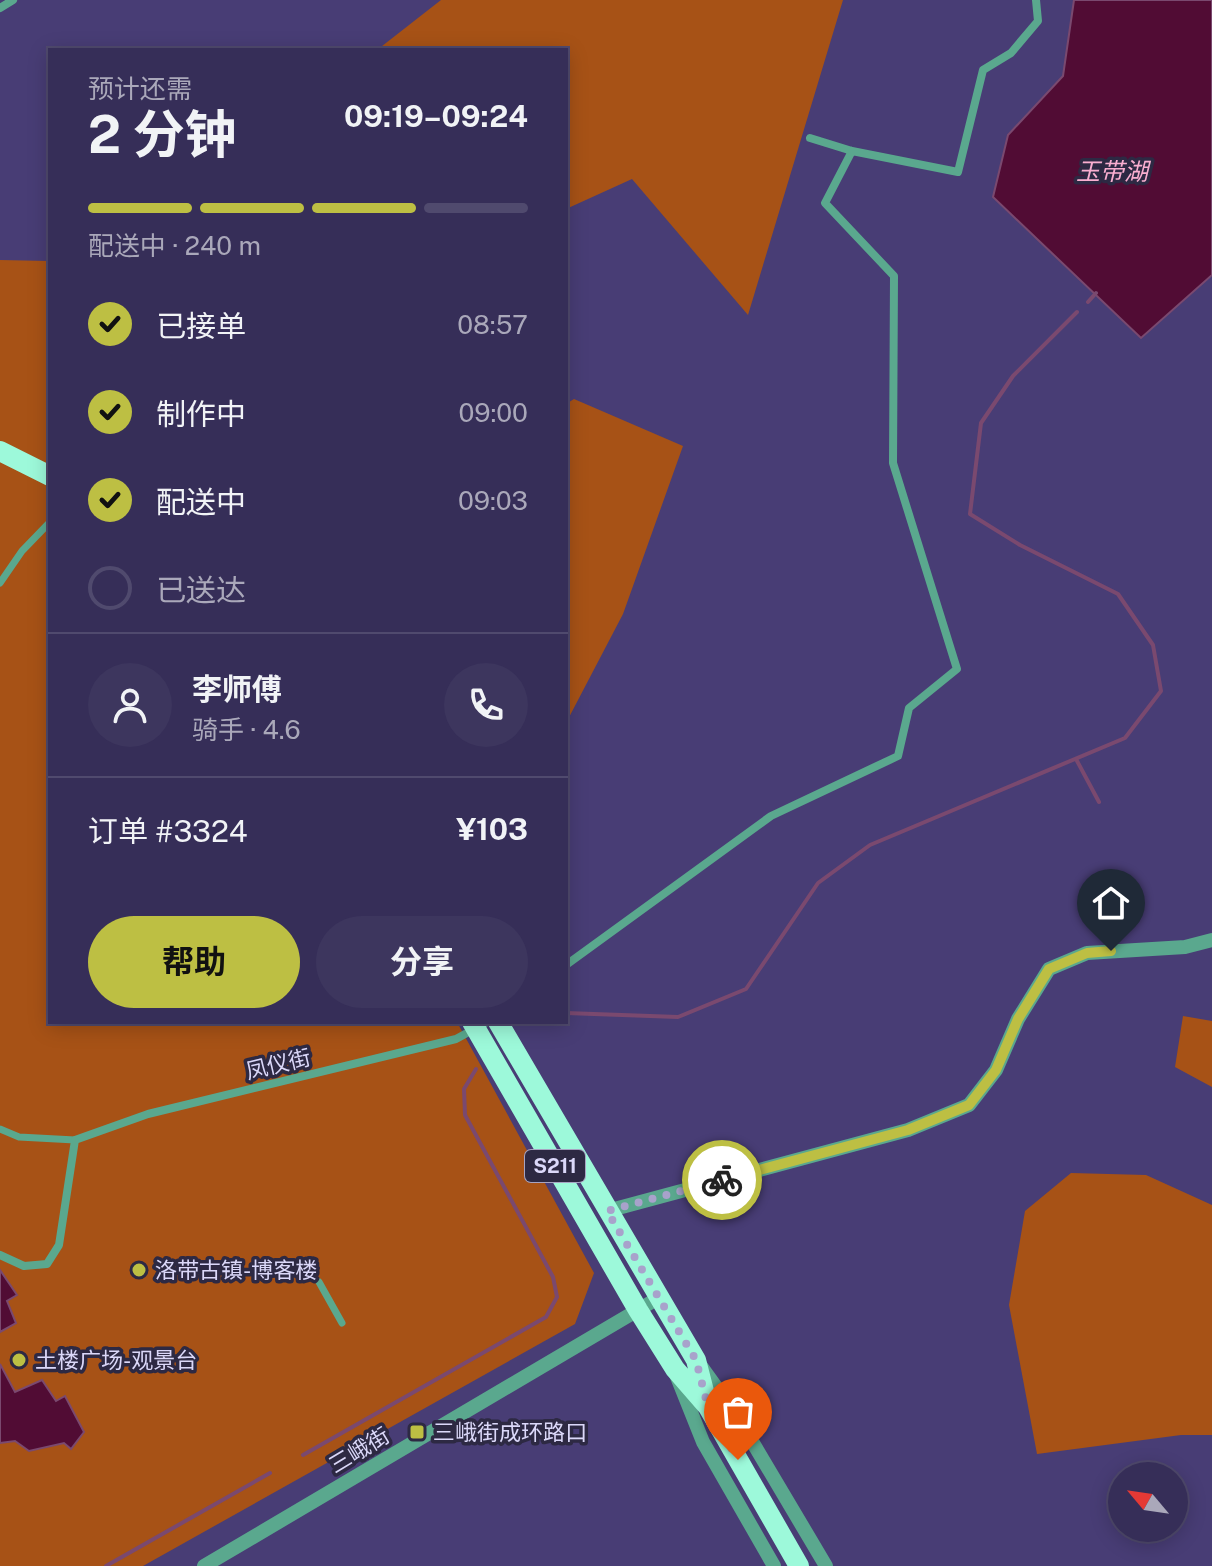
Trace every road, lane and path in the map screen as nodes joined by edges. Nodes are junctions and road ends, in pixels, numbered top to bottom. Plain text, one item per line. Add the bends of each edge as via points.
1 (13, 0) edge
2 (1036, 0) edge
3 (0, 8) edge
4 (810, 138) dead end
5 (852, 151) junction
6 (0, 451) edge
7 (48, 475) edge
8 (48, 524) edge
9 (0, 583) edge
10 (1212, 940) edge
11 (568, 964) edge
12 (479, 1024) edge
13 (499, 1024) edge
14 (0, 1129) edge
15 (75, 1140) junction
16 (607, 1211) junction
17 (0, 1255) edge
18 (319, 1282) dead end
19 (660, 1297) junction
20 (638, 1310) junction
21 (342, 1323) dead end
22 (696, 1360) junction
23 (675, 1369) junction
24 (708, 1407) junction
25 (204, 1566) edge
26 (774, 1566) edge
27 (799, 1566) edge
28 (826, 1566) edge

1 - 3 street
2 - 5 street via 1038,21 1011,53 983,70 958,172
4 - 5 street
5 - 11 street via 825,203 894,276 893,463 957,669 909,708 898,756 771,816
6 - 7 main road
8 - 9 street
10 - 16 street via 1185,947 1087,953 1049,969 1018,1019 996,1070 969,1105 908,1130
12 - 15 street, 凤仪街 via 411,1051 148,1114
12 - 20 main road, S211
13 - 16 main road, S211
14 - 15 street via 19,1137
15 - 17 street via 59,1245 47,1264 24,1266
16 - 19 main road, S211
18 - 21 street
19 - 20 street, 三峨街
19 - 22 main road, S211
20 - 23 main road, S211
20 - 25 street, 三峨街
22 - 24 main road, S211
22 - 28 street via 737,1416
23 - 24 main road, S211
23 - 26 street via 703,1442
24 - 27 main road, S211

